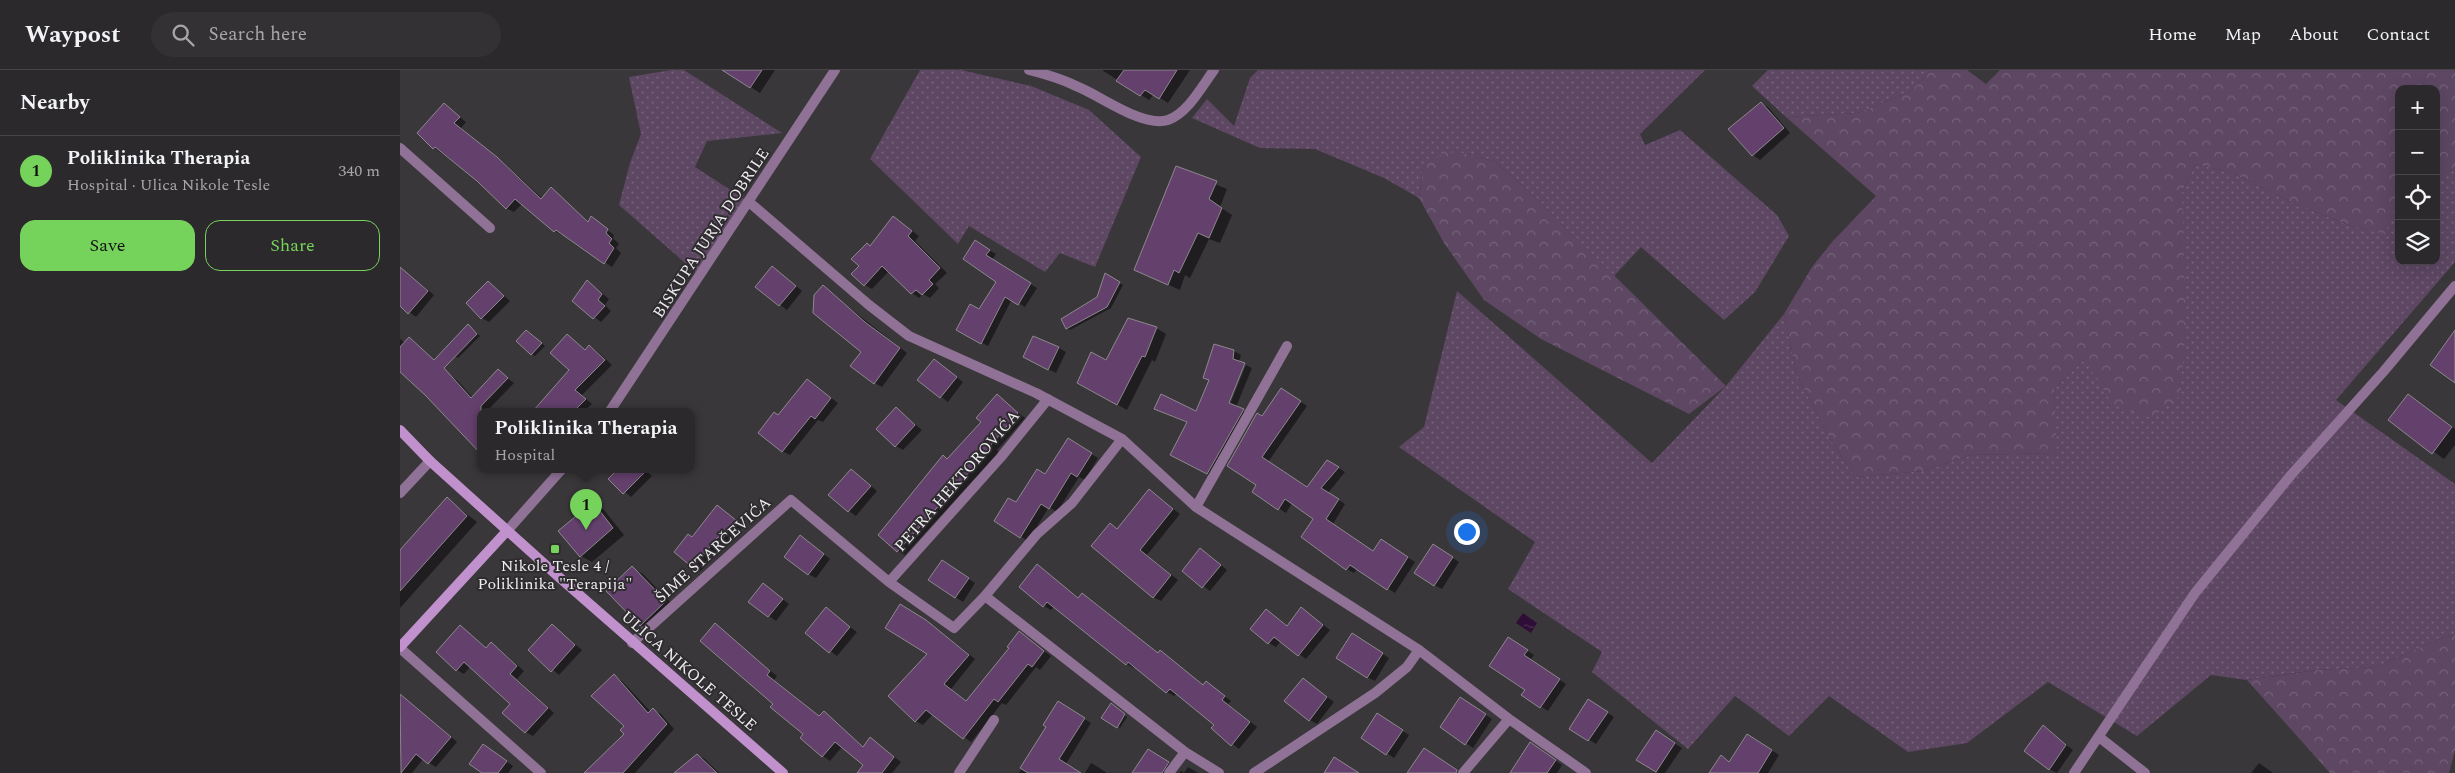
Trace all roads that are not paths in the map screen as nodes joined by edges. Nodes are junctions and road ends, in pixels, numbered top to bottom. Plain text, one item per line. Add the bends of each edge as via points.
1 (835, 70) edge
2 (1031, 70) edge
3 (1214, 70) edge
4 (400, 148) edge
5 (750, 202) junction
6 (490, 228) dead end
7 (2455, 286) edge
8 (1287, 346) dead end
9 (1048, 400) junction
10 (612, 408) edge
11 (400, 430) edge
12 (1122, 439) junction
13 (430, 461) junction
14 (558, 473) edge
15 (400, 493) edge
16 (1196, 507) junction
17 (507, 531) junction
18 (889, 582) junction
19 (986, 596) junction
20 (632, 642) junction
21 (400, 647) edge
22 (1418, 650) junction
23 (1509, 719) junction
24 (994, 720) dead end
25 (2101, 734) junction
26 (1185, 752) junction
27 (541, 773) edge
28 (783, 773) edge
29 (959, 773) edge
30 (1169, 773) edge
31 (1219, 773) edge
32 (1254, 773) edge
33 (1463, 773) edge
34 (1586, 773) edge
35 (2074, 773) edge
36 (2145, 773) edge

1 - 5 street, BISKUPA JURJA DOBRILE
2 - 3 street via 1077,86 1133,115 1154,121 1168,120 1185,108
4 - 6 street
5 - 9 street via 909,336
5 - 10 street, BISKUPA JURJA DOBRILE
7 - 25 street via 2291,475 2201,586
8 - 16 street
9 - 12 street
9 - 18 street, PETRA HEKTOROVIĆA
11 - 13 street, ULICA NIKOLE TESLE
12 - 16 street
12 - 19 street via 1072,503 1037,534
13 - 15 street
13 - 17 street, ULICA NIKOLE TESLE
14 - 17 street
16 - 22 street
17 - 20 street, ULICA NIKOLE TESLE
17 - 21 street
18 - 19 street via 954,628
18 - 20 street, ŠIME STARČEVIĆA via 791,500
19 - 26 street
20 - 28 street, ULICA NIKOLE TESLE
21 - 27 street
22 - 23 street
22 - 32 street via 1407,667 1375,693
23 - 33 street
23 - 34 street
24 - 29 street
25 - 35 street
25 - 36 street
26 - 30 street
26 - 31 street

